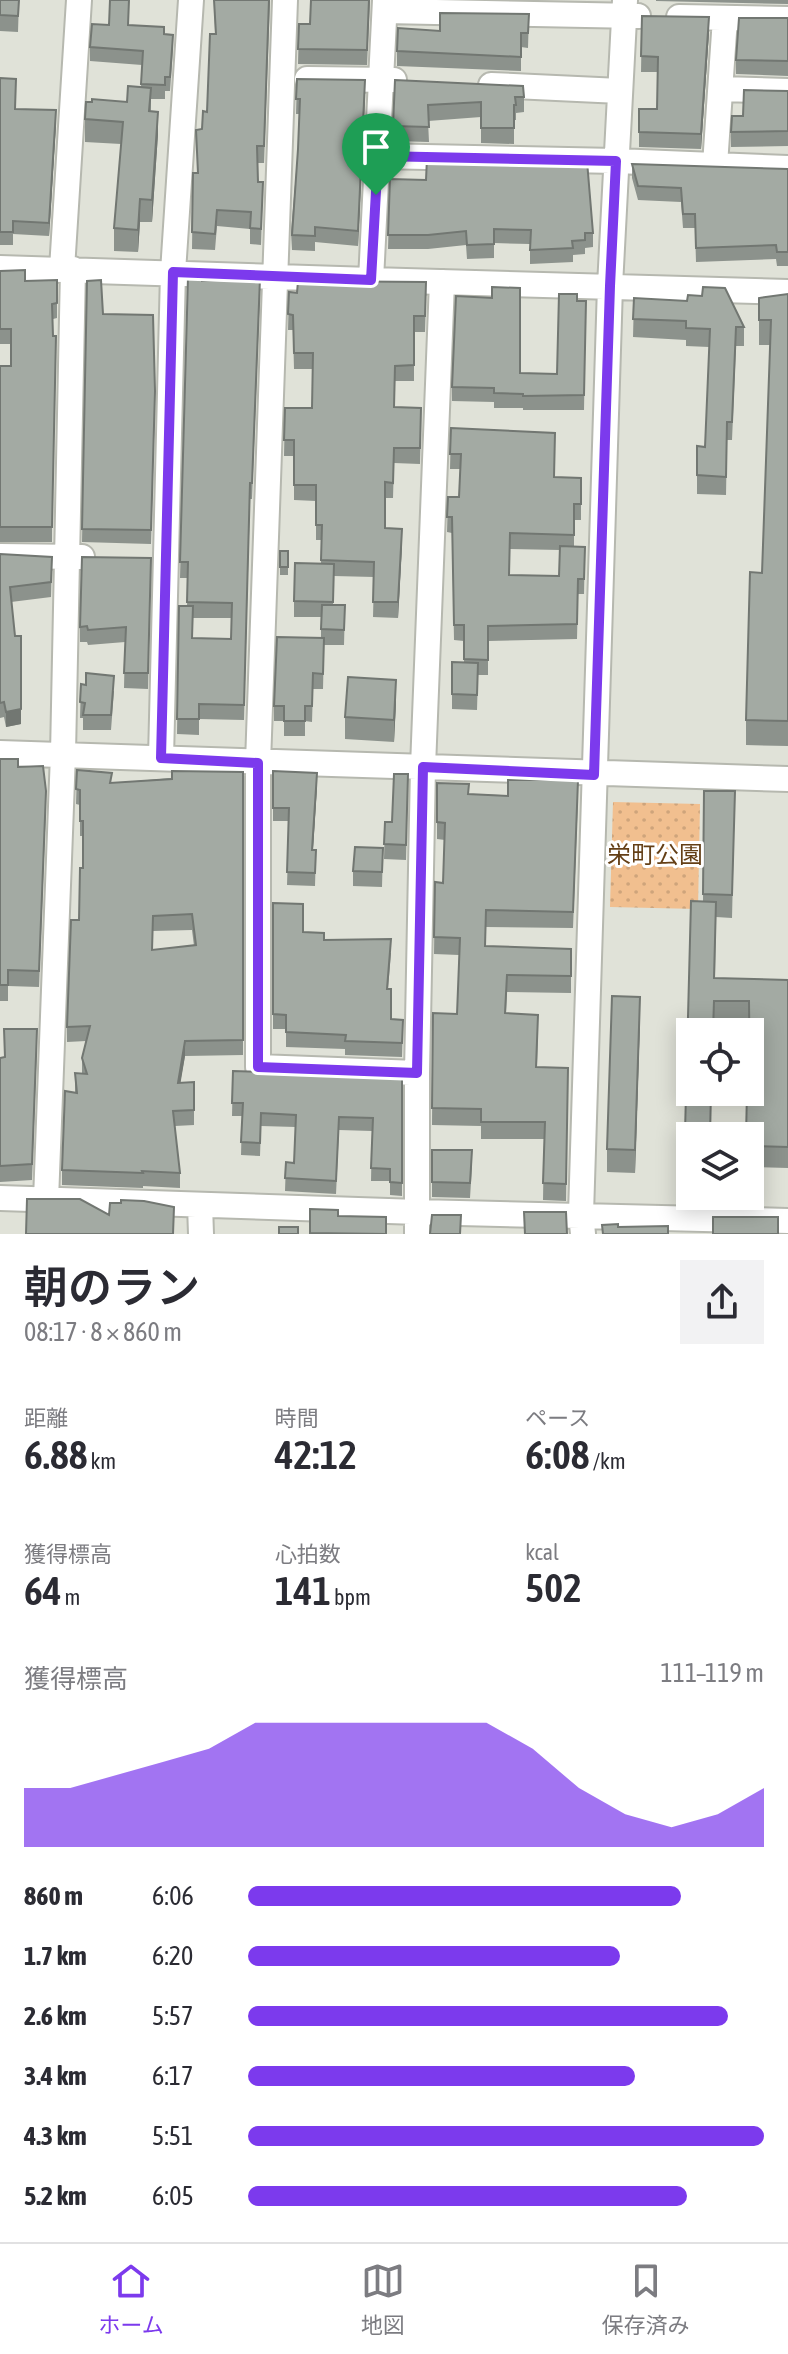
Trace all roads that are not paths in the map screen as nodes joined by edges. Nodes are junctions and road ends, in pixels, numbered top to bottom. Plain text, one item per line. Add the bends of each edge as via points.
1 (79, 0) edge
2 (191, 0) edge
3 (285, 0) edge
4 (385, 5) edge
5 (625, 8) edge
6 (725, 18) junction
7 (788, 19) edge
8 (282, 79) junction
9 (381, 80) junction
10 (413, 81) edge
11 (461, 84) edge
12 (721, 89) junction
13 (620, 91) junction
14 (788, 91) edge
15 (378, 156) junction
16 (616, 161) junction
17 (715, 165) junction
18 (788, 168) edge
19 (0, 268) edge
20 (68, 269) junction
21 (173, 272) junction
22 (275, 276) junction
23 (371, 280) junction
24 (442, 282) junction
25 (610, 286) junction
26 (788, 292) edge
27 (0, 556) edge
28 (67, 557) junction
29 (109, 558) edge
30 (137, 558) edge
31 (165, 559) junction
32 (0, 753) edge
33 (63, 754) junction
34 (161, 758) junction
35 (258, 763) junction
36 (423, 767) junction
37 (594, 775) junction
38 (788, 779) edge
39 (417, 1073) junction
40 (0, 1198) edge
41 (46, 1200) junction
42 (200, 1205) junction
43 (788, 1221) edge
44 (418, 1223) edge
45 (582, 1224) edge
46 (201, 1234) edge

1 - 20 street
2 - 21 street
3 - 8 street
4 - 5 street
4 - 9 street
5 - 6 street
5 - 13 street
6 - 7 street
6 - 12 street
8 - 9 street
8 - 22 street
9 - 10 street
9 - 15 street
11 - 13 street
12 - 14 street
12 - 17 street
13 - 16 street
15 - 16 street
15 - 23 street
16 - 17 street
16 - 25 street
17 - 18 street
19 - 20 street
20 - 21 street
20 - 28 street
21 - 22 street
21 - 31 street
22 - 23 street
22 - 35 street
23 - 24 street
24 - 25 street
24 - 36 street
25 - 26 street
25 - 37 street
27 - 28 street
28 - 29 street
28 - 33 street
30 - 31 street
31 - 34 street
32 - 33 street
33 - 34 street
33 - 41 street
34 - 35 street
35 - 36 street
35 - 39 street via 258,1067
36 - 37 street
36 - 39 street
37 - 38 street
37 - 45 street
39 - 44 street
40 - 41 street
41 - 42 street
42 - 44 street
42 - 46 street
43 - 45 street
44 - 45 street

